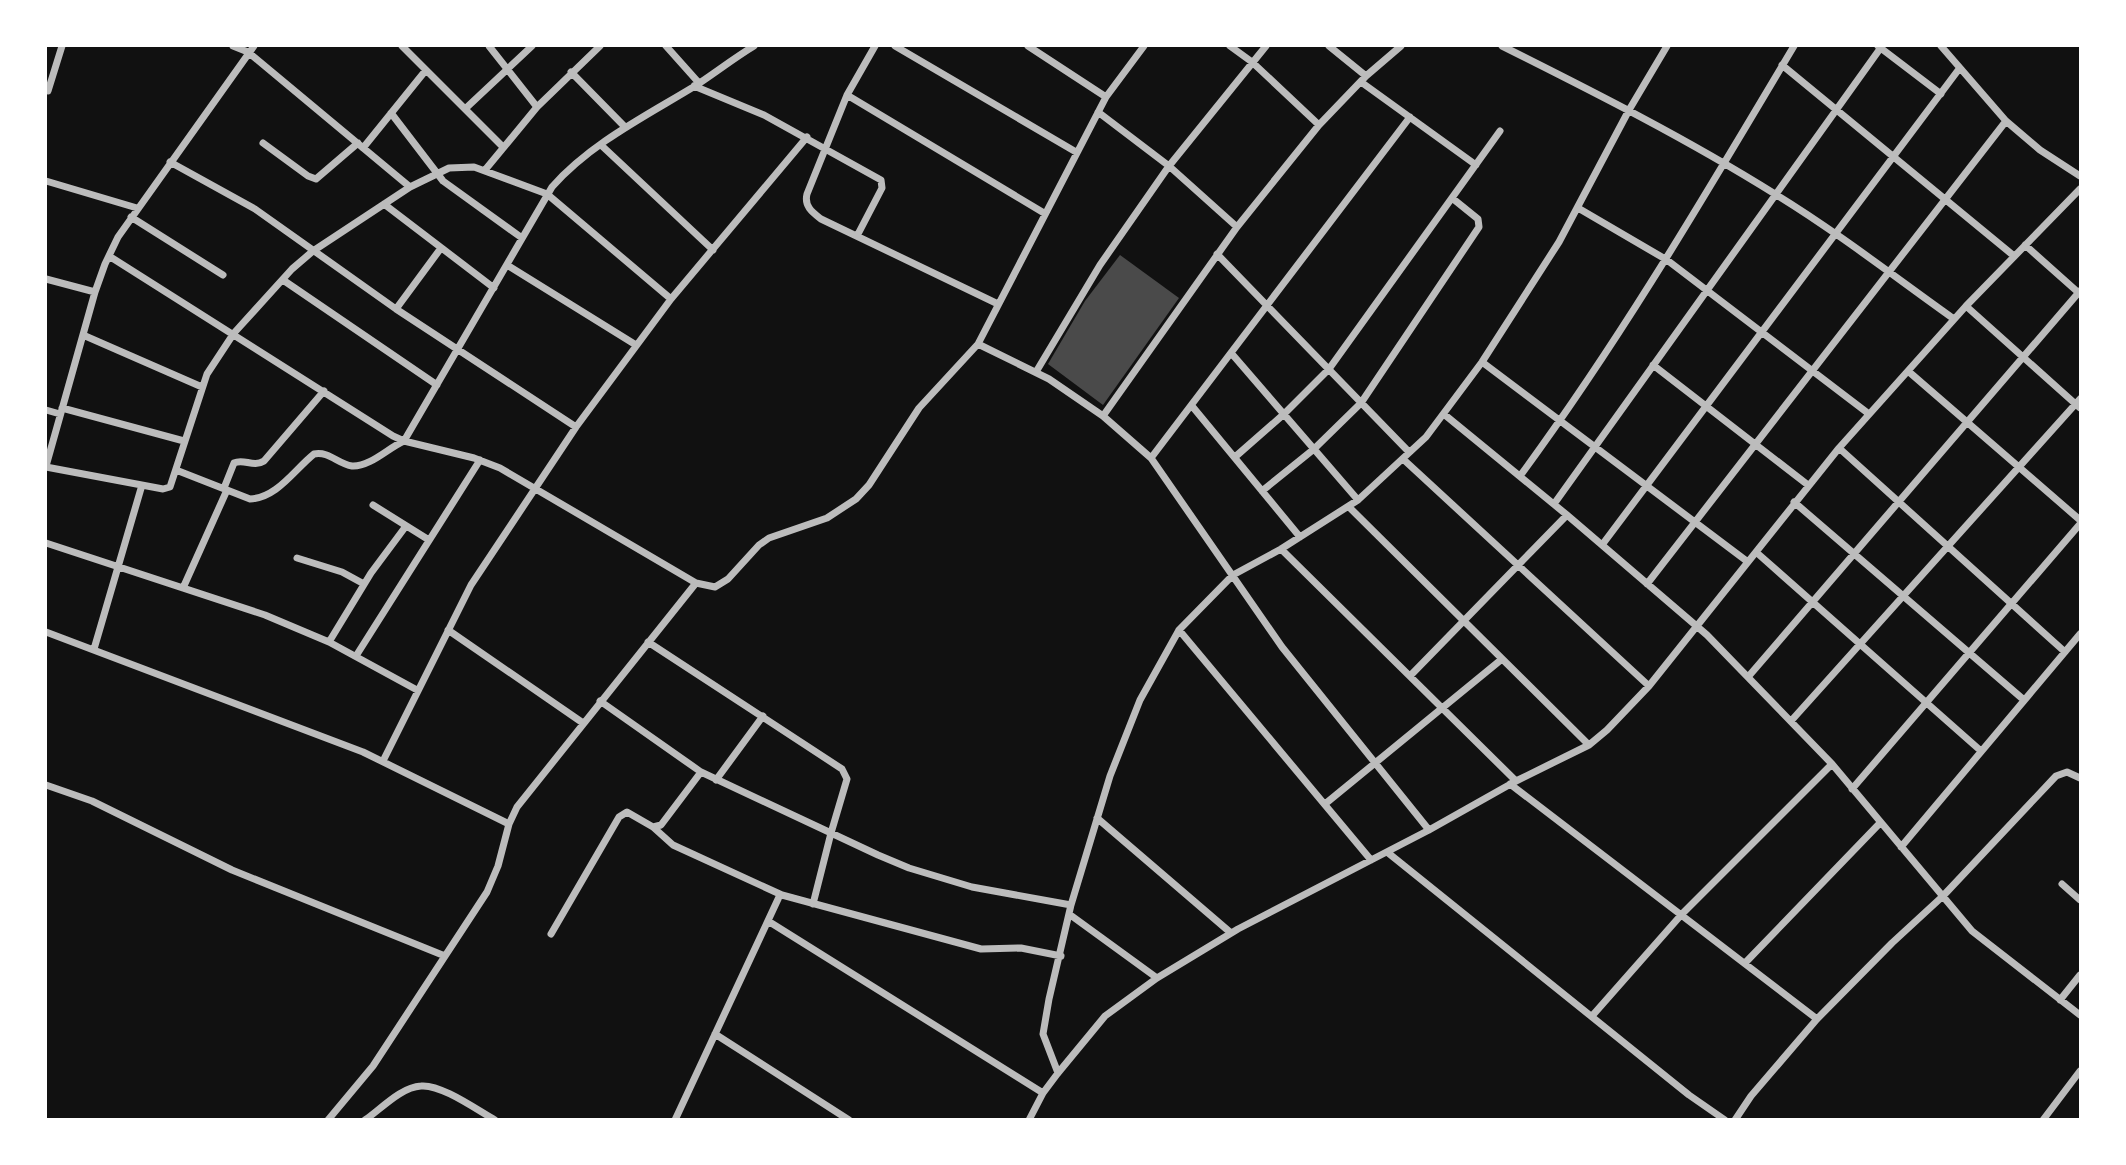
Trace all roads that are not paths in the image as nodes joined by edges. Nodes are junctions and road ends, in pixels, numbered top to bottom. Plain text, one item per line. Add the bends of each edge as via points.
1 (62, 46) edge
2 (233, 46) edge
3 (402, 46) edge
4 (488, 46) edge
5 (533, 46) edge
6 (600, 46) edge
7 (666, 46) edge
8 (752, 46) edge
9 (875, 46) edge
10 (895, 46) edge
11 (1028, 46) edge
12 (1144, 46) edge
13 (1230, 46) edge
14 (1266, 46) edge
15 (1329, 46) edge
16 (1401, 46) edge
17 (1502, 46) edge
18 (1667, 46) edge
19 (1794, 46) edge
20 (1880, 46) edge
21 (1941, 46) edge
22 (251, 49) edge
23 (1040, 49) edge
24 (1252, 62) junction
25 (1782, 65) junction
26 (1959, 69) junction
27 (426, 70) junction
28 (507, 70) junction
29 (572, 72) junction
30 (49, 77) edge
31 (1364, 79) junction
32 (696, 85) junction
33 (48, 91) dead end
34 (1941, 94) junction
35 (847, 95) junction
36 (1105, 96) junction
37 (537, 107) junction
38 (465, 110) junction
39 (1629, 110) junction
40 (1836, 110) junction
41 (1098, 112) junction
42 (391, 113) junction
43 (1410, 117) junction
44 (2006, 121) junction
45 (1318, 125) junction
46 (625, 127) junction
47 (1500, 131) dead end
48 (807, 137) junction
49 (262, 144) dead end
50 (601, 145) junction
51 (360, 146) junction
52 (503, 147) junction
53 (826, 148) junction
54 (1076, 152) junction
55 (1894, 157) junction
56 (170, 162) junction
57 (1724, 163) junction
58 (1476, 165) junction
59 (1170, 166) junction
60 (485, 170) junction
61 (437, 174) junction
62 (2081, 176) edge
63 (46, 181) edge
64 (410, 187) junction
65 (2081, 189) edge
66 (547, 194) junction
67 (1775, 194) junction
68 (1452, 198) junction
69 (1945, 200) junction
70 (384, 204) junction
71 (137, 208) junction
72 (1578, 208) junction
73 (1044, 213) junction
74 (131, 217) junction
75 (1237, 227) junction
76 (1837, 235) junction
77 (857, 236) junction
78 (522, 238) junction
79 (2025, 245) junction
80 (442, 248) junction
81 (713, 250) junction
82 (313, 251) junction
83 (1217, 254) junction
84 (109, 256) junction
85 (2014, 256) junction
86 (1667, 260) junction
87 (507, 265) junction
88 (1889, 272) junction
89 (222, 275) dead end
90 (46, 279) edge
91 (283, 280) junction
92 (494, 288) junction
93 (1707, 290) junction
94 (95, 292) junction
95 (2080, 293) edge
96 (671, 299) junction
97 (998, 304) junction
98 (1268, 306) junction
99 (1966, 306) junction
100 (396, 309) junction
101 (1954, 319) junction
102 (1762, 332) junction
103 (234, 333) junction
104 (83, 335) junction
105 (978, 344) junction
106 (636, 345) junction
107 (458, 350) junction
108 (1232, 354) junction
109 (2023, 357) junction
110 (1482, 362) junction
111 (1654, 365) junction
112 (1329, 369) junction
113 (1813, 371) junction
114 (1908, 371) junction
115 (1037, 372) junction
116 (438, 385) junction
117 (202, 387) junction
118 (324, 391) junction
119 (1361, 402) junction
120 (2079, 403) edge
121 (1192, 406) junction
122 (1706, 406) junction
123 (46, 410) edge
124 (61, 411) junction
125 (1284, 414) junction
126 (1869, 414) junction
127 (1444, 415) junction
128 (1104, 416) junction
129 (1560, 421) junction
130 (1967, 422) junction
131 (576, 427) junction
132 (184, 441) junction
133 (404, 441) junction
134 (1756, 444) junction
135 (1594, 447) junction
136 (1839, 448) junction
137 (1314, 449) junction
138 (1409, 452) junction
139 (1235, 457) junction
140 (1152, 458) junction
141 (1402, 459) junction
142 (480, 460) junction
143 (46, 467) edge
144 (2019, 467) junction
145 (176, 470) junction
146 (1520, 476) junction
147 (142, 485) junction
148 (1808, 485) junction
149 (1647, 486) junction
150 (536, 488) junction
151 (225, 489) junction
152 (1262, 491) junction
153 (1359, 500) junction
154 (1794, 502) junction
155 (1899, 502) junction
156 (1554, 504) junction
157 (373, 505) dead end
158 (1349, 507) junction
159 (1567, 515) junction
160 (2081, 522) edge
161 (1695, 523) junction
162 (406, 526) junction
163 (1300, 537) junction
164 (429, 540) junction
165 (46, 544) edge
166 (1602, 545) junction
167 (1948, 546) junction
168 (1281, 549) junction
169 (1756, 552) junction
170 (1854, 554) junction
171 (297, 558) dead end
172 (1748, 562) junction
173 (1518, 566) junction
174 (119, 567) junction
175 (1233, 575) junction
176 (696, 583) junction
177 (363, 584) junction
178 (1647, 584) junction
179 (183, 587) junction
180 (1903, 596) junction
181 (1812, 602) junction
182 (2012, 604) junction
183 (1464, 621) junction
184 (1697, 626) junction
185 (448, 630) junction
186 (1179, 630) junction
187 (46, 632) edge
188 (2081, 634) edge
189 (329, 642) junction
190 (648, 642) junction
191 (1860, 644) junction
192 (94, 649) junction
193 (2064, 652) junction
194 (1969, 653) junction
195 (356, 656) junction
196 (1502, 659) junction
197 (1410, 676) junction
198 (1748, 677) junction
199 (1649, 686) junction
200 (417, 690) junction
201 (2024, 700) junction
202 (600, 702) junction
203 (1927, 703) junction
204 (1442, 708) junction
205 (763, 716) junction
206 (1791, 721) junction
207 (583, 723) junction
208 (1589, 745) junction
209 (1981, 751) junction
210 (383, 761) junction
211 (1376, 762) junction
212 (1832, 764) junction
213 (701, 772) junction
214 (2081, 778) edge
215 (716, 780) junction
216 (1513, 783) junction
217 (46, 785) edge
218 (1852, 789) junction
219 (1325, 804) junction
220 (1097, 818) junction
221 (1880, 823) junction
222 (509, 824) junction
223 (653, 827) junction
224 (1429, 830) junction
225 (831, 833) junction
226 (1901, 847) junction
227 (1387, 852) junction
228 (1371, 860) junction
229 (2062, 884) dead end
230 (782, 895) junction
231 (1943, 896) junction
232 (2081, 900) edge
233 (813, 904) junction
234 (1070, 910) junction
235 (1682, 914) junction
236 (768, 921) junction
237 (1231, 933) junction
238 (551, 934) dead end
239 (445, 956) junction
240 (1060, 956) junction
241 (1745, 963) junction
242 (2081, 975) edge
243 (1157, 978) junction
244 (2060, 1000) junction
245 (2081, 1015) edge
246 (1592, 1016) junction
247 (1817, 1019) junction
248 (715, 1034) junction
249 (2081, 1071) edge
250 (1058, 1073) junction
251 (1043, 1093) junction
252 (676, 1117) edge
253 (328, 1119) edge
254 (365, 1119) edge
255 (495, 1119) edge
256 (686, 1119) edge
257 (849, 1119) edge
258 (1029, 1119) edge
259 (1725, 1119) edge
260 (1735, 1119) edge
261 (2043, 1119) edge

1 - 30 street
2 - 22 street
3 - 27 street
4 - 28 street
5 - 28 street
6 - 29 street
7 - 32 street
8 - 32 street
9 - 35 street
10 - 54 street
11 - 23 street
12 - 36 street
13 - 24 street
14 - 24 street
15 - 31 street
16 - 31 street
17 - 39 street
18 - 39 street
19 - 25 street
20 - 34 street
20 - 40 street
21 - 26 street
22 - 51 street
22 - 56 street
23 - 36 street
24 - 45 street
24 - 59 street
25 - 40 street
25 - 57 street
26 - 34 street
26 - 44 street
27 - 38 street
27 - 42 street
28 - 37 street
28 - 38 street
29 - 37 street
29 - 46 street
30 - 33 street
31 - 43 street
31 - 45 street
32 - 46 street
32 - 48 street
34 - 55 street
35 - 53 street
35 - 73 street
36 - 41 street
37 - 52 street
38 - 52 street
39 - 57 street
39 - 72 street
40 - 55 street
40 - 67 street
41 - 54 street
41 - 59 street
42 - 51 street
42 - 61 street
43 - 58 street
43 - 98 street
44 - 62 street
44 - 69 street
45 - 75 street
46 - 50 street
47 - 58 street
48 - 53 street
48 - 81 street
49 - 51 street via 316,179
50 - 66 street
50 - 81 street
51 - 64 street
52 - 60 street
53 - 77 street via 807,194 808,206 821,219
53 - 77 street via 883,182
54 - 73 street
55 - 69 street
55 - 76 street
56 - 71 street
56 - 82 street via 236,197
57 - 67 street
57 - 86 street
58 - 68 street
59 - 75 street
59 - 115 street via 1100,265
60 - 61 street via 462,166
60 - 66 street
61 - 64 street
61 - 78 street
63 - 71 street
64 - 70 street
65 - 79 street
66 - 78 street
66 - 96 street
67 - 76 street
67 - 93 street
68 - 112 street
68 - 119 street via 1478,219 1479,227
69 - 85 street
69 - 88 street
70 - 80 street
70 - 82 street
71 - 74 street
72 - 86 street
72 - 110 street
73 - 97 street
74 - 84 street
74 - 89 street
75 - 83 street
76 - 88 street
76 - 102 street
77 - 97 street
78 - 87 street
79 - 85 street
79 - 95 street
80 - 92 street
80 - 100 street
81 - 96 street
82 - 91 street
82 - 100 street
83 - 98 street
83 - 128 street
84 - 94 street
84 - 103 street
85 - 99 street
86 - 93 street
86 - 129 street
87 - 92 street
87 - 106 street
88 - 101 street
88 - 113 street
90 - 94 street
91 - 103 street
91 - 116 street
92 - 107 street
93 - 102 street
93 - 111 street
94 - 104 street
95 - 109 street
96 - 106 street
97 - 105 street
98 - 108 street
98 - 112 street
99 - 101 street
99 - 109 street
100 - 107 street
101 - 114 street
102 - 113 street
102 - 122 street
103 - 117 street via 212,363
103 - 118 street
104 - 117 street
104 - 124 street
105 - 115 street
105 - 176 street via 919,408 856,499 827,518 769,538 721,584 708,587
106 - 131 street
107 - 116 street
107 - 131 street
108 - 121 street
108 - 125 street
109 - 120 street
109 - 130 street
110 - 127 street
110 - 129 street
111 - 122 street
111 - 135 street
112 - 119 street
112 - 125 street
113 - 126 street
113 - 134 street
114 - 126 street
114 - 130 street
115 - 128 street
116 - 133 street
117 - 132 street
118 - 133 street
118 - 151 street via 264,461 234,463
119 - 137 street
119 - 138 street
120 - 144 street
121 - 139 street
121 - 140 street
122 - 134 street
122 - 149 street
123 - 124 street
124 - 132 street
124 - 143 street
125 - 137 street
125 - 139 street
126 - 136 street
127 - 138 street
127 - 146 street
128 - 140 street
129 - 135 street
129 - 146 street
130 - 144 street
130 - 155 street
131 - 150 street
132 - 145 street
133 - 142 street
133 - 151 street via 362,465 314,454 260,499
134 - 148 street
134 - 161 street
135 - 149 street
135 - 156 street
136 - 148 street
136 - 155 street
137 - 152 street
137 - 153 street
138 - 141 street
139 - 152 street
140 - 175 street
141 - 153 street
141 - 173 street
142 - 150 street
142 - 164 street
143 - 147 street
144 - 160 street
144 - 167 street
145 - 147 street via 166,489
145 - 151 street
146 - 156 street
147 - 174 street
148 - 154 street
149 - 161 street
149 - 166 street
150 - 176 street
150 - 185 street via 471,585
151 - 179 street
152 - 163 street
153 - 158 street
154 - 169 street
154 - 170 street
155 - 167 street
155 - 170 street
156 - 159 street
157 - 162 street
158 - 163 street
158 - 183 street
159 - 166 street
159 - 173 street
160 - 182 street
161 - 172 street
161 - 178 street
162 - 164 street
162 - 177 street
163 - 168 street
164 - 195 street
165 - 174 street
166 - 178 street
167 - 180 street
167 - 182 street
168 - 175 street
168 - 197 street
169 - 172 street
169 - 181 street
170 - 180 street
170 - 181 street
171 - 177 street
172 - 184 street
173 - 183 street
173 - 199 street
174 - 179 street
174 - 192 street
175 - 186 street
175 - 211 street via 1282,647
176 - 190 street
177 - 189 street
178 - 184 street
179 - 189 street
180 - 191 street
180 - 194 street
181 - 191 street
181 - 198 street
182 - 193 street
182 - 194 street
183 - 196 street
183 - 197 street
184 - 198 street
184 - 199 street
185 - 200 street
185 - 207 street
186 - 219 street
186 - 220 street via 1140,700
187 - 192 street
188 - 193 street
189 - 195 street
190 - 202 street
190 - 205 street
191 - 203 street
191 - 206 street
192 - 210 street
193 - 201 street
194 - 201 street
194 - 203 street
195 - 200 street
196 - 204 street
196 - 208 street
197 - 204 street
198 - 206 street
199 - 208 street
200 - 210 street
201 - 209 street
202 - 207 street
202 - 213 street
203 - 209 street
203 - 218 street
204 - 211 street
204 - 216 street
205 - 215 street
205 - 225 street via 846,773
206 - 212 street
207 - 222 street via 517,807
208 - 216 street
209 - 226 street
210 - 222 street
211 - 219 street
211 - 224 street
212 - 218 street
212 - 235 street
213 - 215 street
213 - 223 street via 664,823
214 - 231 street via 2067,772 2053,780
215 - 225 street
216 - 224 street
216 - 235 street
217 - 239 street via 92,802 232,870
218 - 221 street
219 - 228 street
220 - 234 street
220 - 237 street
221 - 226 street
221 - 241 street
222 - 239 street via 493,879
223 - 230 street via 673,845
223 - 238 street via 627,812 619,817
224 - 227 street
225 - 233 street
225 - 234 street via 940,878
226 - 231 street
227 - 228 street
227 - 246 street
228 - 237 street
229 - 232 street
230 - 233 street
230 - 236 street
231 - 244 street via 1980,939
231 - 247 street
233 - 240 street via 981,949 1021,948
234 - 240 street
234 - 243 street
235 - 241 street
235 - 246 street
236 - 248 street
236 - 251 street
237 - 243 street
239 - 253 street via 373,1066
240 - 250 street via 1044,1034
241 - 247 street
242 - 244 street
243 - 250 street via 1105,1016
244 - 245 street
246 - 259 street
247 - 260 street
248 - 252 street
248 - 257 street
249 - 261 street
250 - 251 street
251 - 258 street
252 - 256 street
254 - 255 street via 406,1090 422,1086 442,1091

